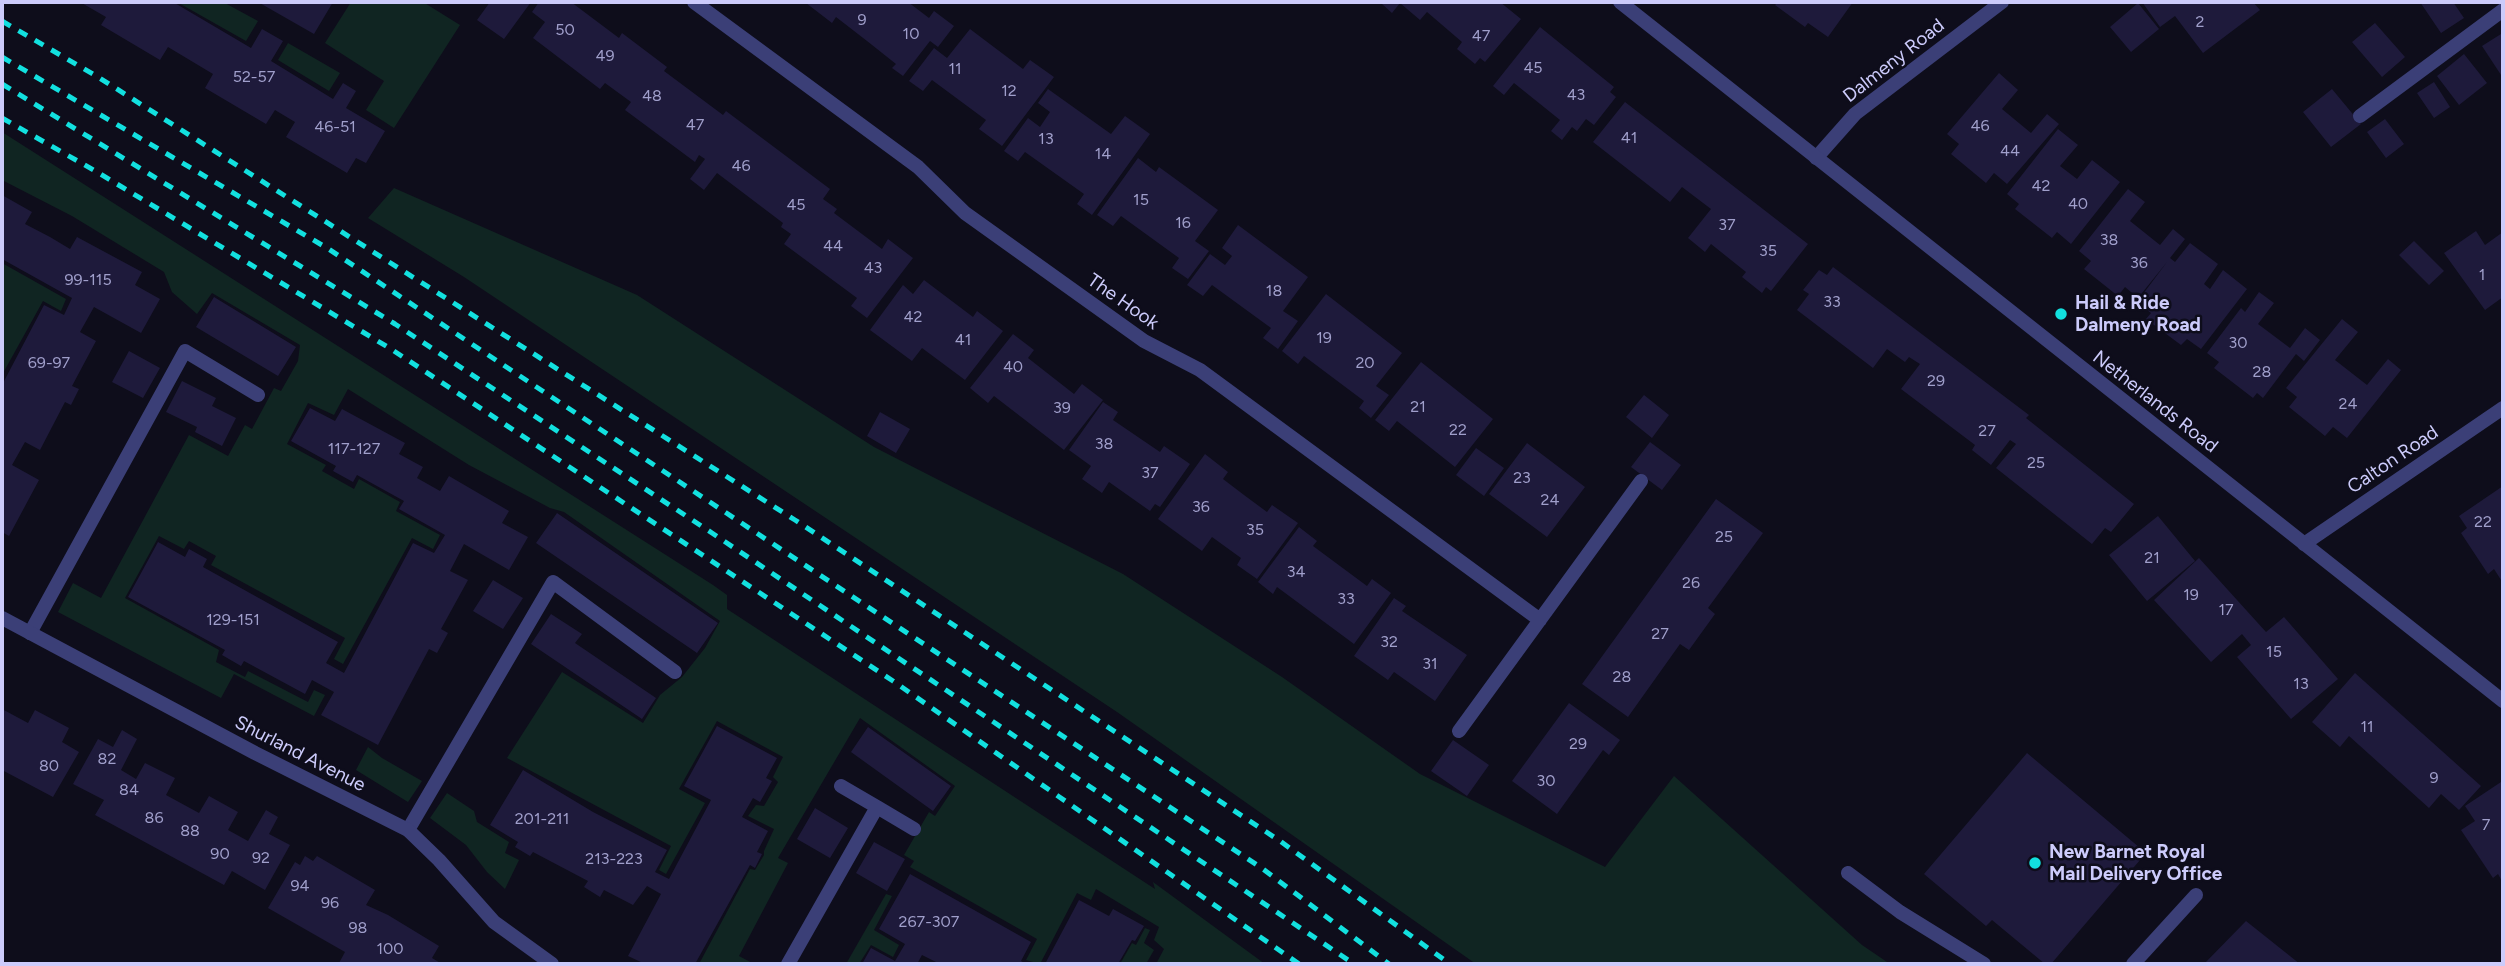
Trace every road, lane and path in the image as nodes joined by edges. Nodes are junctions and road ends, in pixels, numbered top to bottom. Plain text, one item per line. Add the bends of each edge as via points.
1 (694, 2) edge
2 (1620, 2) edge
3 (2002, 2) edge
4 (2503, 10) edge
5 (2360, 116) dead end
6 (1816, 158) junction
7 (258, 395) dead end
8 (2503, 408) edge
9 (1641, 481) dead end
10 (2304, 544) junction
11 (2, 618) edge
12 (1540, 620) junction
13 (30, 633) junction
14 (675, 672) dead end
15 (2503, 701) edge
16 (1459, 732) dead end
17 (841, 786) dead end
18 (877, 807) junction
19 (914, 829) dead end
20 (408, 830) junction
21 (1847, 873) dead end
22 (2196, 895) dead end
23 (552, 964) edge
24 (788, 964) edge
25 (1984, 964) edge
26 (2133, 964) edge

1 - 12 street, The Hook via 918,167 965,213 1144,341 1200,370
2 - 6 street, Netherlands Road
3 - 6 street, Dalmeny Road via 1855,114
4 - 5 street
6 - 10 street, Netherlands Road
7 - 13 street via 185,351
8 - 10 street, Calton Road
9 - 12 street
10 - 15 street, Netherlands Road
11 - 13 street, Shurland Avenue
12 - 16 street
13 - 20 street, Shurland Avenue
14 - 20 street via 553,582
17 - 18 street
18 - 19 street
18 - 24 street
20 - 23 street, Shurland Avenue via 494,922
21 - 25 street
22 - 26 street

